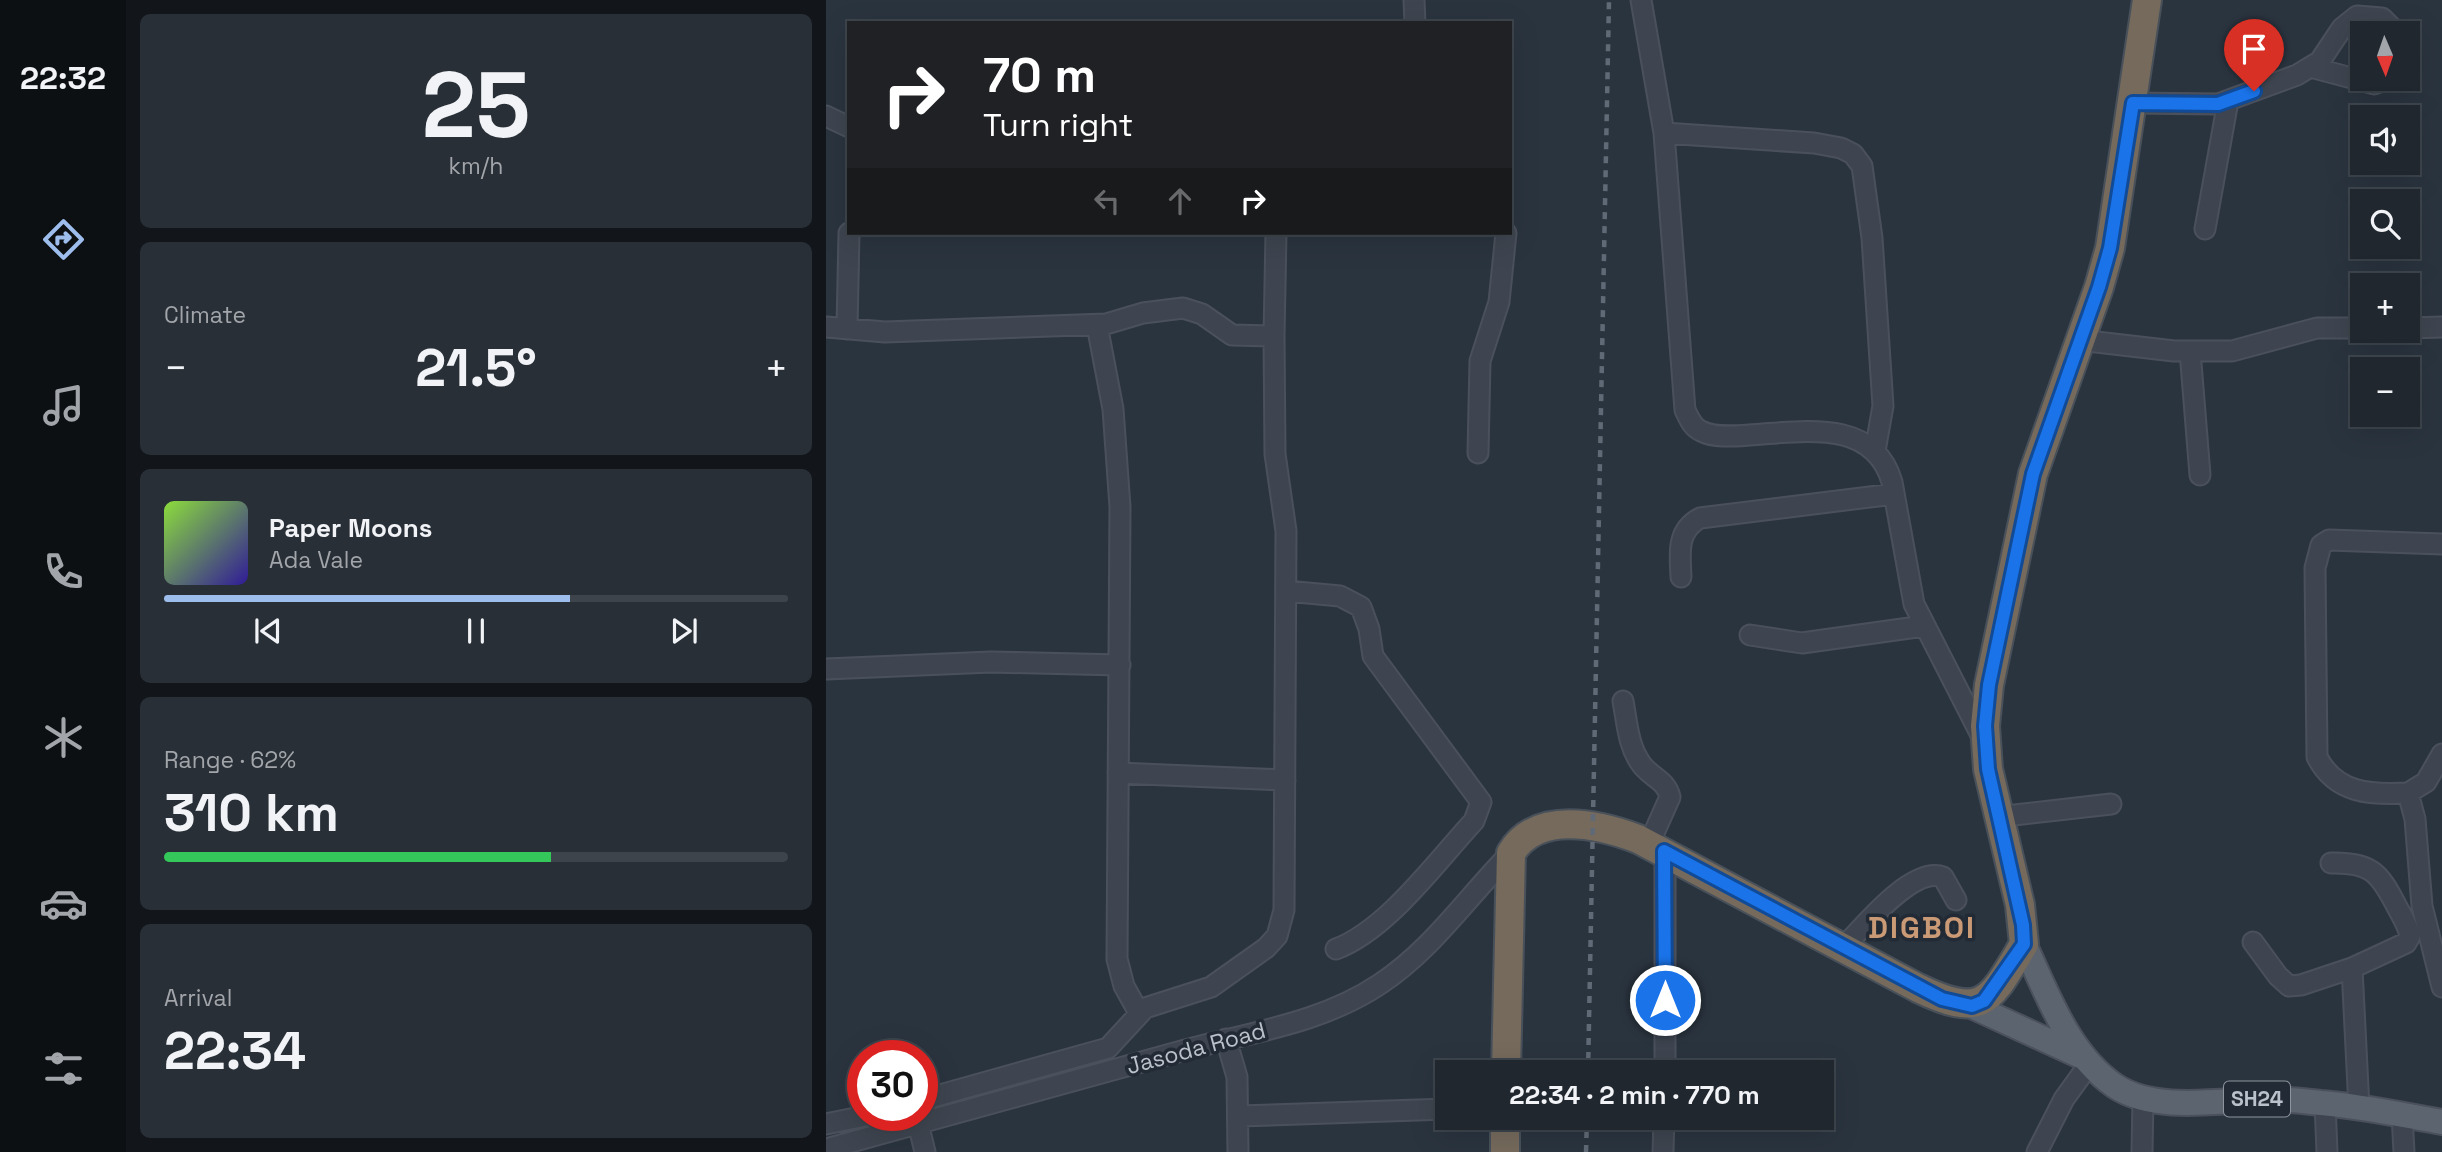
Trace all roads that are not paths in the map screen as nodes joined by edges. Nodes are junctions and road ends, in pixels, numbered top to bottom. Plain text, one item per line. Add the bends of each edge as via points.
1 (1414, 0) edge
2 (1641, 0) edge
3 (2149, 2) edge
4 (1415, 21) edge
5 (2351, 21) edge
6 (2385, 21) edge
7 (2350, 22) edge
8 (2314, 68) junction
9 (2350, 79) edge
10 (2228, 101) junction
11 (2133, 103) junction
12 (826, 116) edge
13 (847, 126) edge
14 (1664, 133) junction
15 (2205, 229) dead end
16 (849, 235) edge
17 (1276, 235) edge
18 (1506, 235) edge
19 (1097, 325) junction
20 (826, 327) edge
21 (2442, 327) edge
22 (2350, 328) edge
23 (2420, 328) edge
24 (847, 329) junction
25 (1274, 336) junction
26 (2079, 340) junction
27 (2190, 351) junction
28 (1875, 452) junction
29 (1478, 453) dead end
30 (2200, 475) dead end
31 (1894, 494) junction
32 (2442, 544) edge
33 (1681, 578) dead end
34 (1286, 591) junction
35 (1924, 626) junction
36 (1750, 635) dead end
37 (1120, 665) junction
38 (826, 669) edge
39 (1623, 701) dead end
40 (1986, 745) junction
41 (2442, 754) edge
42 (1118, 773) junction
43 (1285, 780) junction
44 (2409, 793) junction
45 (2111, 804) dead end
46 (1997, 817) junction
47 (1657, 847) junction
48 (1511, 853) junction
49 (2331, 863) dead end
50 (1956, 900) dead end
51 (2253, 942) dead end
52 (2024, 944) junction
53 (1844, 947) junction
54 (1336, 948) dead end
55 (2352, 968) junction
56 (2442, 987) edge
57 (1972, 1006) junction
58 (1139, 1013) junction
59 (1226, 1039) junction
60 (1506, 1060) edge
61 (1665, 1060) edge
62 (2087, 1060) junction
63 (938, 1096) edge
64 (2143, 1098) junction
65 (2325, 1103) junction
66 (2359, 1108) junction
67 (1435, 1109) edge
68 (2402, 1115) junction
69 (1239, 1116) junction
70 (938, 1118) edge
71 (847, 1120) edge
72 (2442, 1122) edge
73 (826, 1124) edge
74 (1505, 1130) edge
75 (1664, 1130) edge
76 (890, 1131) edge
77 (920, 1131) edge
78 (826, 1149) edge
79 (925, 1152) edge
80 (1238, 1152) edge
81 (1505, 1152) edge
82 (1664, 1152) edge
83 (2037, 1152) edge
84 (2142, 1152) edge
85 (2327, 1152) edge
86 (2404, 1152) edge

1 - 4 street
2 - 14 street
3 - 11 highway
5 - 6 street via 2357,16
7 - 8 street
8 - 9 street
8 - 10 street
10 - 11 street
10 - 15 street
11 - 26 highway via 2110,248
12 - 13 street
14 - 28 street via 1682,391 1691,423 1717,435 1841,433 1860,439
14 - 28 street via 1841,148 1862,166 1872,238 1883,406
16 - 24 street
17 - 25 street
18 - 29 street via 1499,302 1480,362
19 - 24 street via 885,332
19 - 25 street via 1183,308 1202,314 1232,335
19 - 37 street via 1118,462
20 - 24 street
21 - 23 street
22 - 27 street via 2317,328 2232,351
25 - 34 street via 1276,454 1286,531
26 - 27 street
26 - 40 highway via 2033,474 2018,538 1989,685
27 - 30 street
28 - 31 street via 1887,467
31 - 33 street via 1700,518 1682,538
31 - 35 street via 1907,577
32 - 44 street via 2329,540 2321,545 2315,568 2317,757 2344,786 2364,793
34 - 43 street
34 - 54 street via 1340,596 1361,607 1373,656 1481,802 1474,821 1379,924 1356,941
35 - 36 street via 1802,643
35 - 40 street
37 - 38 street via 991,662
37 - 42 street
39 - 47 street via 1634,751 1648,772 1664,783 1670,797
40 - 46 highway
41 - 44 street via 2426,782
42 - 43 street
42 - 58 street via 1116,959
43 - 58 street via 1284,910 1277,936 1211,988
44 - 56 street via 2422,906
45 - 46 street
46 - 52 highway via 2020,905
47 - 48 highway via 1593,826 1558,826 1530,831
47 - 53 highway
47 - 61 street
48 - 59 street, Jasoda Road via 1439,934 1381,984 1305,1021
48 - 60 highway
49 - 55 street via 2364,866 2375,872 2410,932 2406,943
50 - 53 street via 1943,877 1924,879 1900,890
51 - 55 street via 2289,986
52 - 57 highway via 1984,1001
52 - 62 main road, SH24 via 2057,1014
53 - 57 highway via 1942,999
55 - 66 street
57 - 62 main road, SH24
58 - 63 street via 1119,1039 1098,1052
59 - 69 street via 1237,1077
59 - 70 street, Jasoda Road
62 - 64 main road, SH24 via 2115,1085
62 - 83 street
64 - 65 main road, SH24
64 - 84 street
65 - 66 main road, SH24
65 - 85 street
66 - 68 main road, SH24
67 - 69 street
68 - 72 main road, SH24
68 - 86 street
69 - 80 street
71 - 73 street
74 - 81 highway
75 - 82 street
76 - 78 street, Jasoda Road
77 - 79 street

